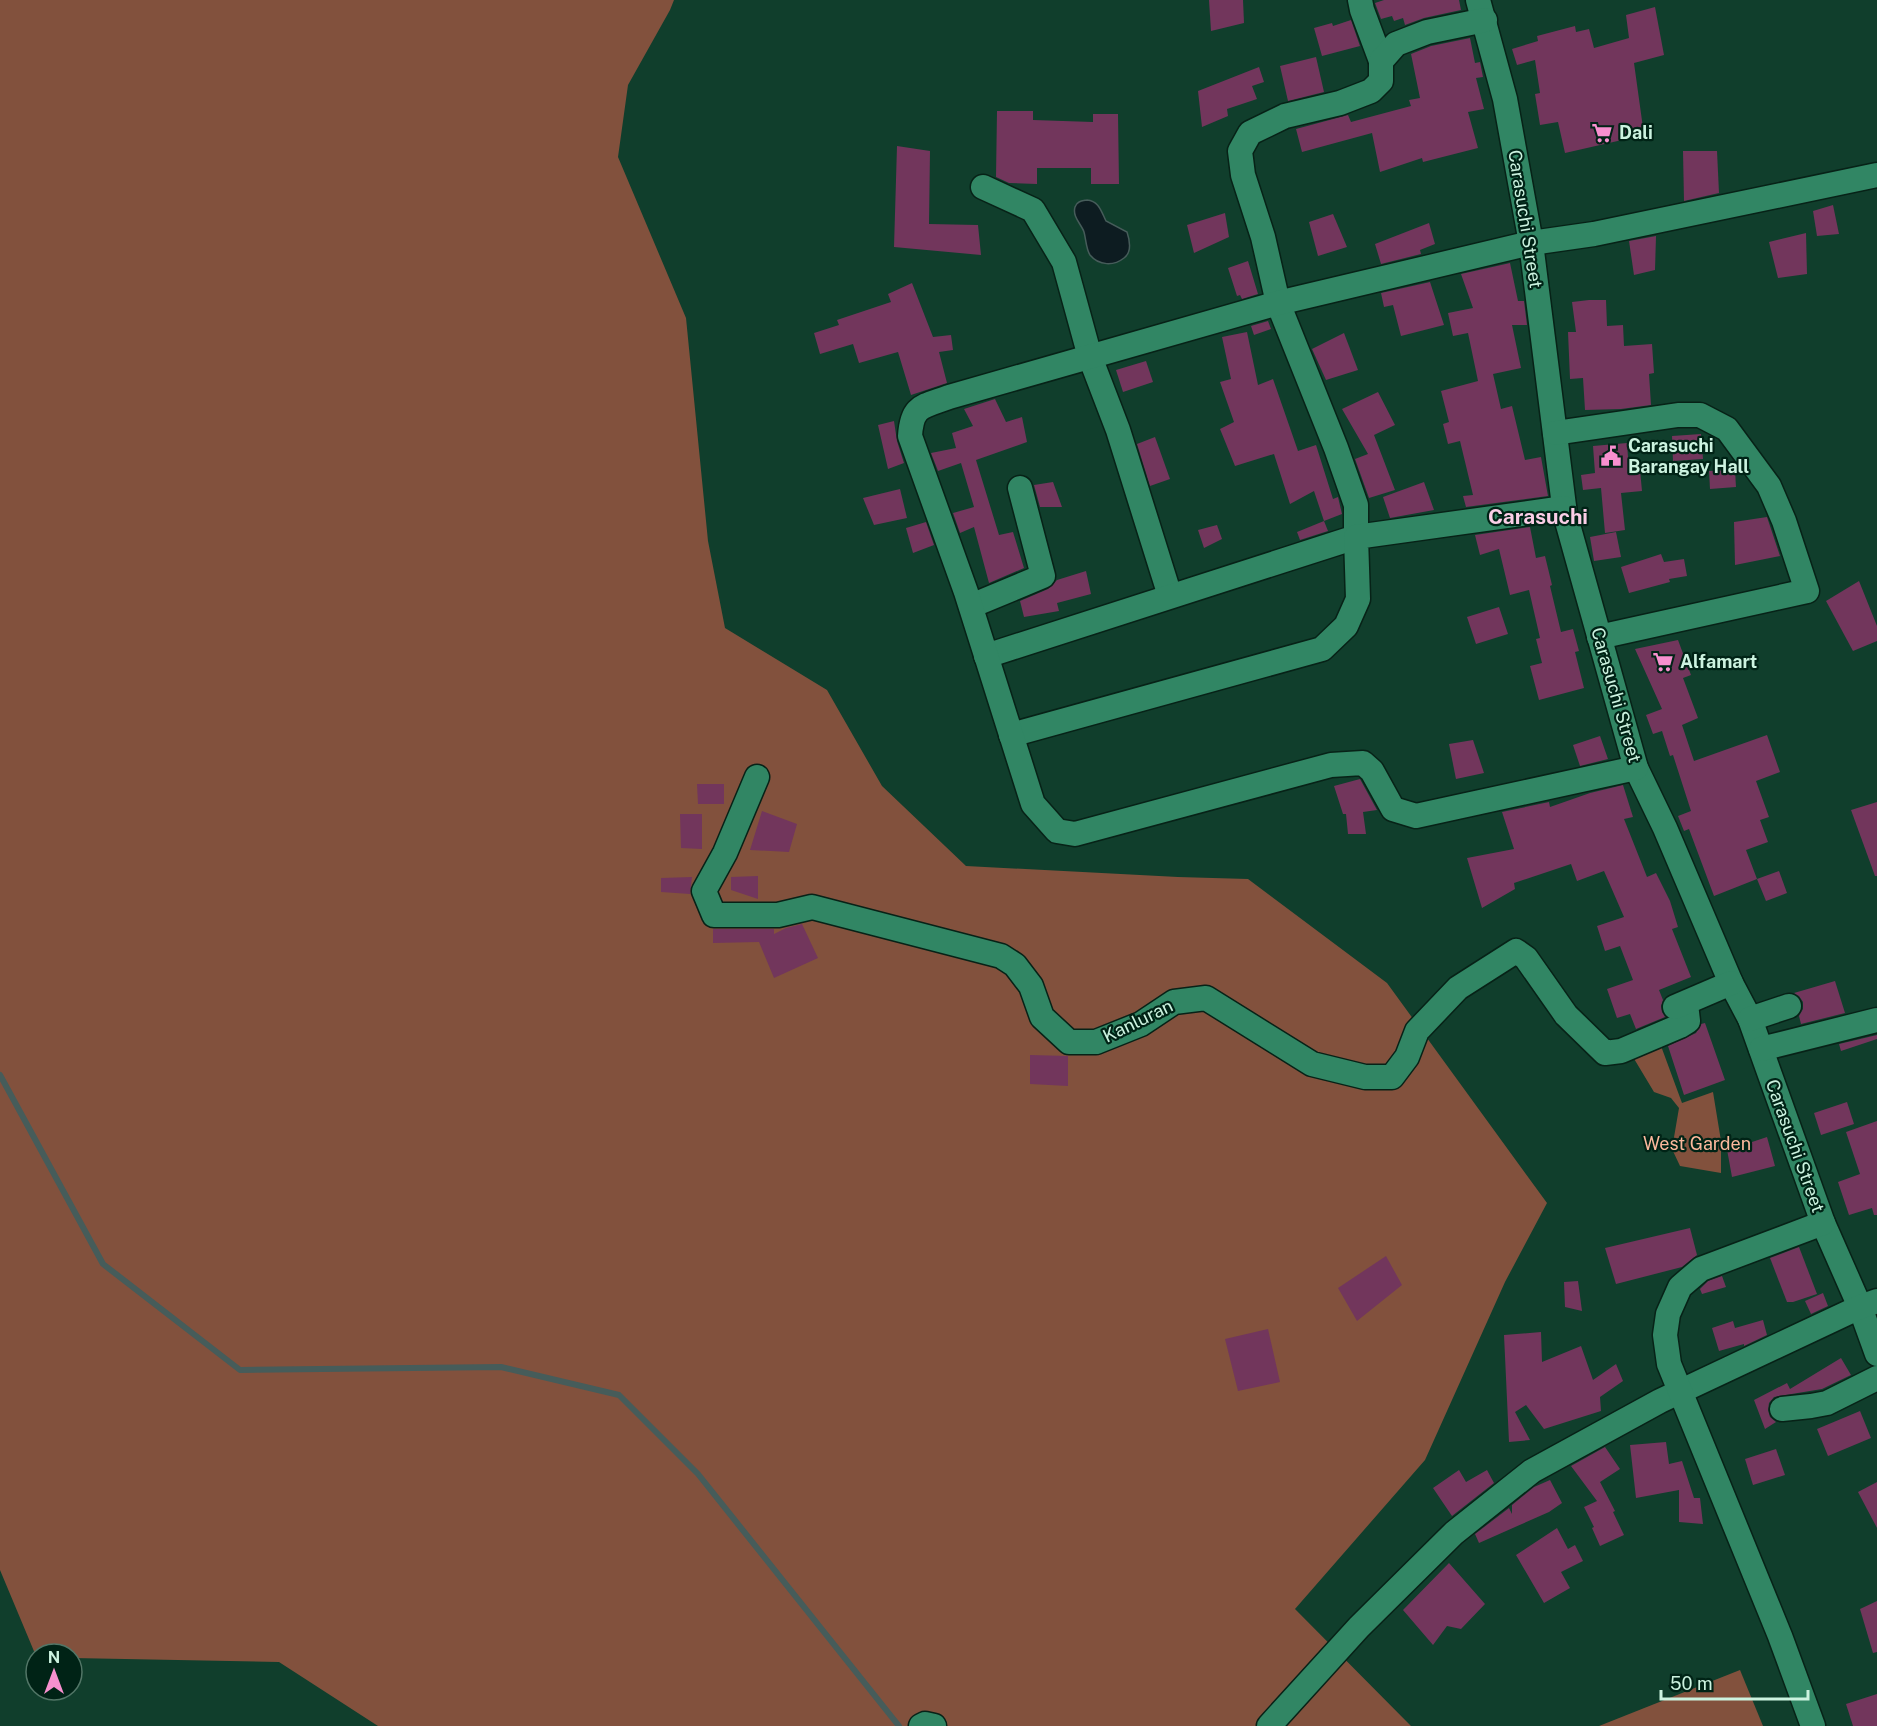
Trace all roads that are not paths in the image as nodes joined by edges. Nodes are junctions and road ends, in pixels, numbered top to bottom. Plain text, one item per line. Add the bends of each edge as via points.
1 (1360, 0) edge
2 (1481, 10) edge
3 (1381, 61) junction
4 (1877, 175) edge
5 (982, 187) dead end
6 (1531, 243) junction
7 (1278, 303) junction
8 (1090, 357) junction
9 (1555, 433) junction
10 (1020, 488) dead end
11 (1564, 508) junction
12 (1356, 537) junction
13 (1170, 596) junction
14 (971, 606) junction
15 (1599, 637) junction
16 (986, 656) junction
17 (1011, 735) junction
18 (1636, 768) junction
19 (757, 777) dead end
20 (1731, 983) junction
21 (1789, 1006) dead end
22 (1750, 1019) junction
23 (1877, 1020) edge
24 (1761, 1049) junction
25 (1823, 1223) junction
26 (1869, 1304) edge
27 (1877, 1354) edge
28 (1877, 1378) edge
29 (1680, 1392) junction
30 (1782, 1409) dead end
31 (1269, 1726) edge
32 (1813, 1726) edge

1 - 3 street
2 - 3 street via 1396,44
2 - 6 street, Carasuchi Street via 1505,99
3 - 7 street via 1381,81 1371,91 1341,103 1285,116 1250,132 1240,151
4 - 6 street via 1593,234
5 - 8 street via 1033,210 1064,262
6 - 7 street
6 - 9 street, Carasuchi Street
7 - 8 street
7 - 12 street via 1356,505
8 - 13 street via 1118,430
8 - 14 street via 949,397 919,409 911,419 910,436
9 - 11 street, Carasuchi Street
9 - 15 street via 1678,416 1700,416 1727,429 1769,486 1807,591
10 - 14 street via 1043,576
11 - 12 street
11 - 15 street, Carasuchi Street
12 - 13 street
12 - 17 street via 1358,599 1346,626 1322,649
13 - 16 street
14 - 16 street
15 - 18 street, Carasuchi Street
16 - 17 street
17 - 18 street via 1033,804 1057,831 1075,834 1331,765 1363,763 1372,771 1393,809 1416,816
18 - 20 street, Carasuchi Street
19 - 20 street, Kanluran via 725,853 704,891 714,915 778,915 812,907 1001,956 1016,965 1031,986 1042,1017 1069,1042 1096,1042 1140,1024 1174,1002 1206,998 1312,1064 1365,1077 1392,1077 1407,1057 1417,1030 1450,996 1516,951 1526,958 1566,1015 1605,1053 1621,1051 1680,1026 1688,1021 1680,1005
20 - 22 street, Carasuchi Street
21 - 22 street
22 - 24 street, Carasuchi Street
23 - 24 street
24 - 25 street, Carasuchi Street
25 - 26 street, Carasuchi Street
25 - 29 street via 1701,1269 1680,1287 1668,1314 1665,1335 1669,1364
26 - 27 street, Carasuchi Street
26 - 29 street
28 - 30 street via 1827,1403
29 - 31 street via 1532,1471 1454,1533
29 - 32 street

